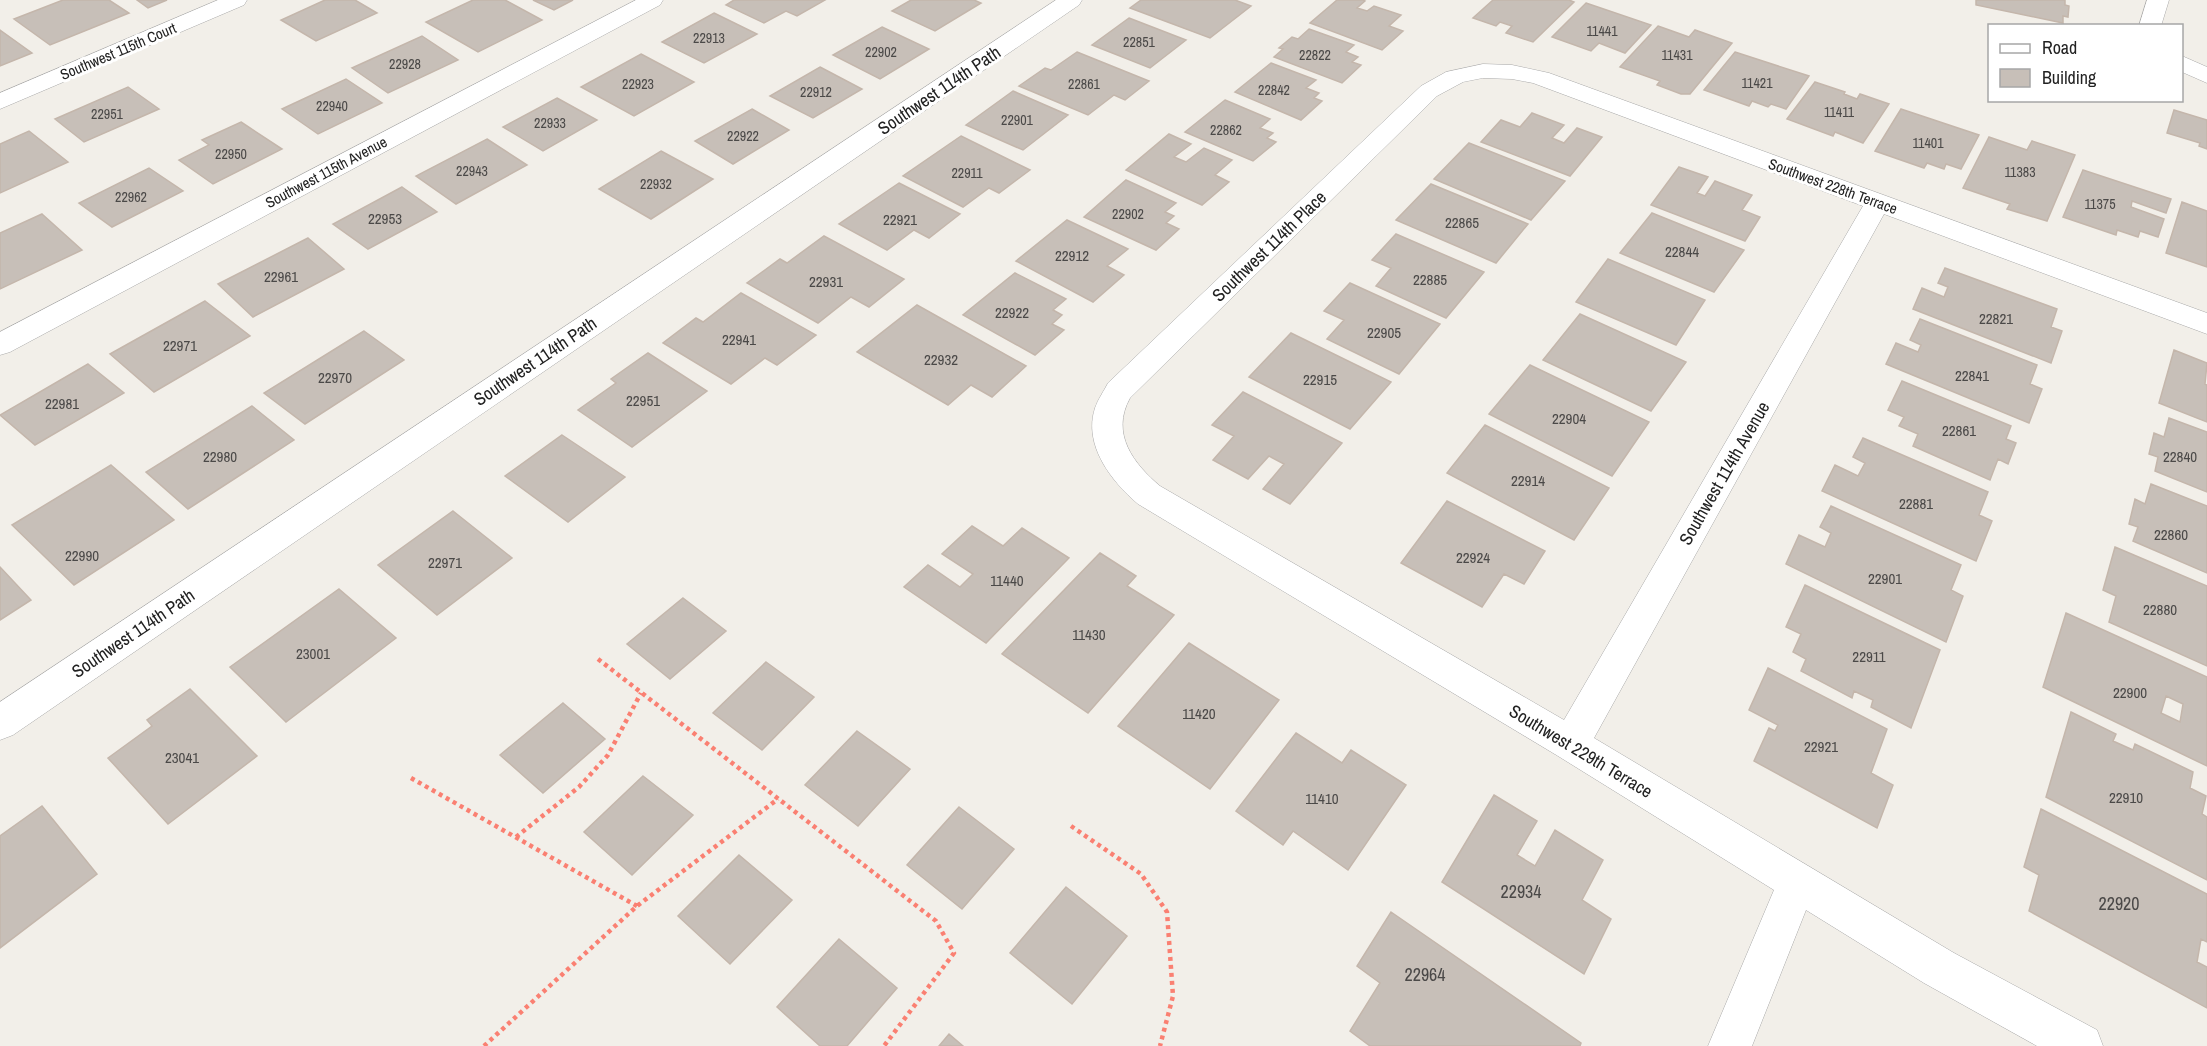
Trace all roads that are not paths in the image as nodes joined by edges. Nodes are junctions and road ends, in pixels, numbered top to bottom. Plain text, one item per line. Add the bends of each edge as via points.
1 (236, 0) edge
2 (652, 0) edge
3 (1071, 0) edge
4 (2158, 0) edge
5 (2151, 24) edge
6 (2183, 64) edge
7 (1455, 76) joint
8 (2207, 76) edge
9 (0, 102) edge
10 (1878, 202) junction
11 (2207, 324) edge
12 (0, 345) edge
13 (1106, 432) joint
14 (0, 723) edge
15 (1571, 744) junction
16 (1797, 883) junction
17 (1730, 1046) edge
18 (2080, 1046) edge

1 - 9 street, Southwest 115th Court
2 - 12 street, Southwest 115th Avenue
3 - 14 street, Southwest 114th Path
4 - 5 street
6 - 8 street
7 - 10 street, Southwest 228th Terrace via 1502,70 1529,74
7 - 13 street, Southwest 114th Place via 1429,91 1119,391 1107,412
10 - 11 street, Southwest 228th Terrace
10 - 15 street, Southwest 114th Avenue
13 - 15 street, Southwest 229th Terrace via 1123,468 1149,495
15 - 16 street, Southwest 229th Terrace
16 - 17 street
16 - 18 street, Southwest 229th Terrace

